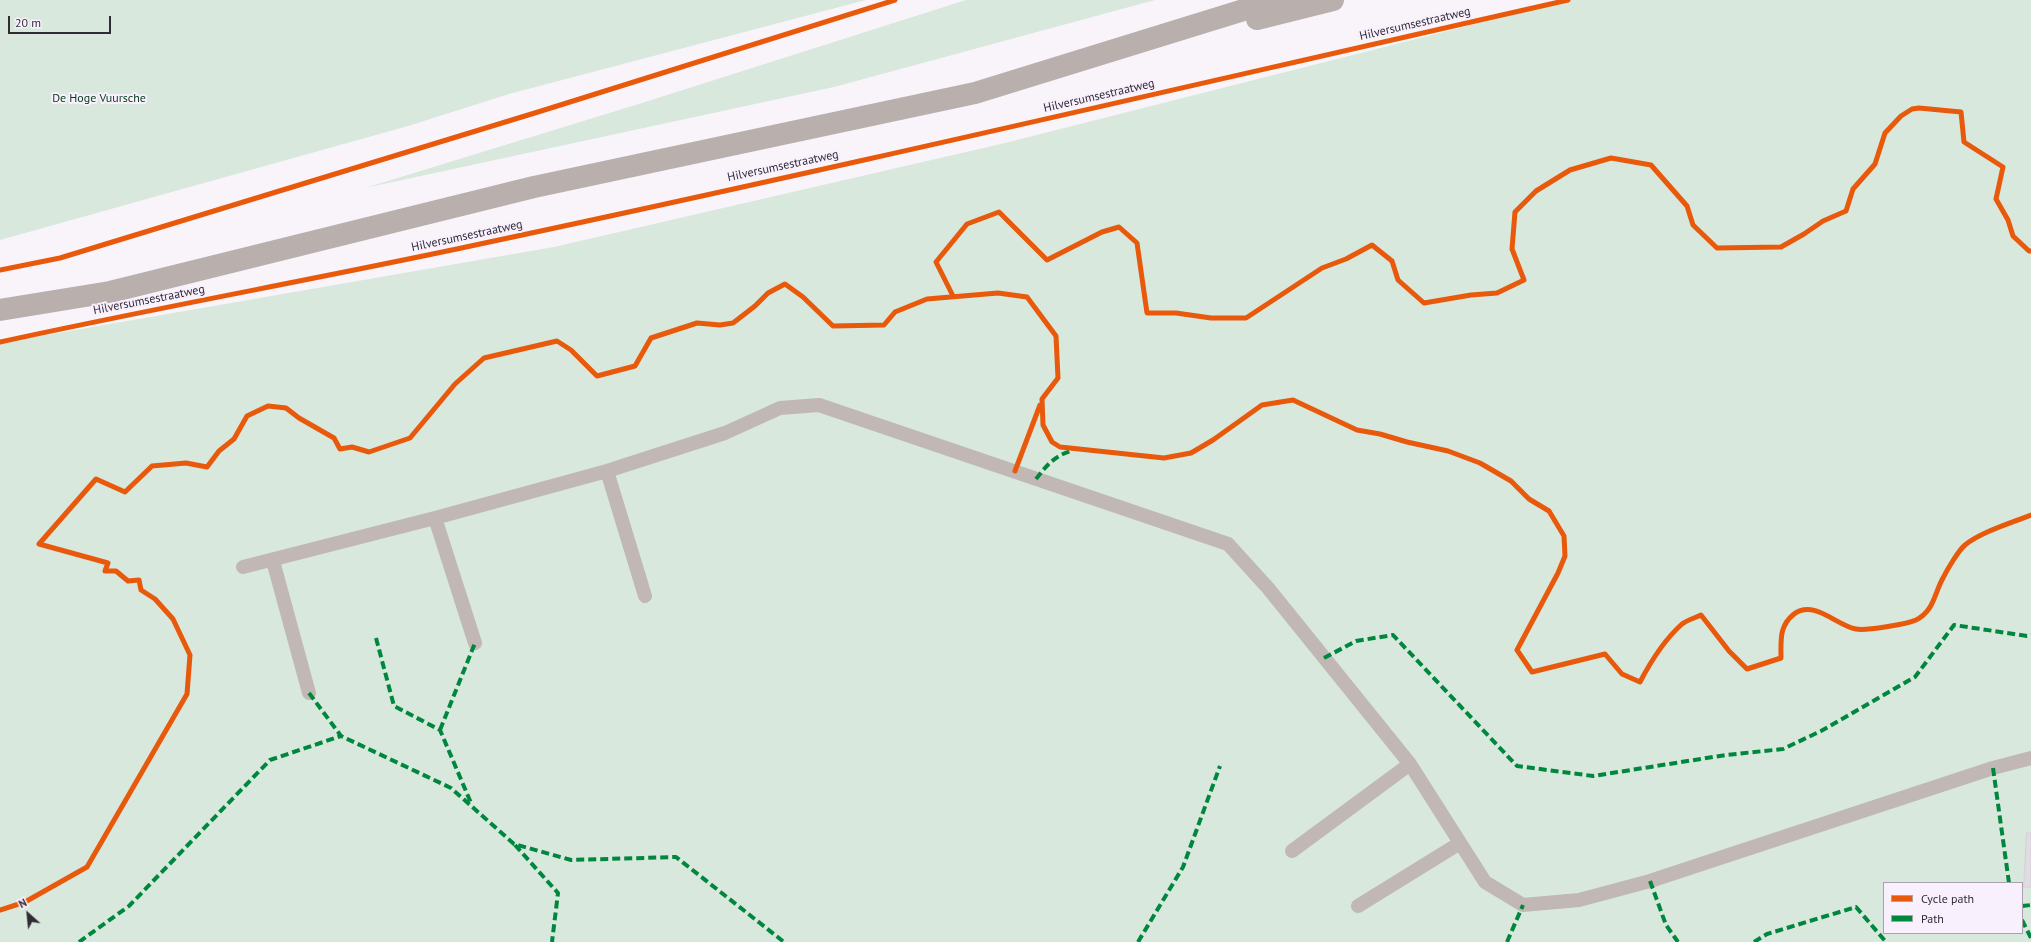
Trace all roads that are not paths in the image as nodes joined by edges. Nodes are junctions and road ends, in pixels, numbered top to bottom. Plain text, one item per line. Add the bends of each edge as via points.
1 (1276, 0) edge
2 (1333, 0) edge
3 (1047, 71) junction
4 (0, 310) edge
5 (607, 471) junction
6 (436, 518) junction
7 (273, 560) junction
8 (243, 567) dead end
9 (645, 596) dead end
10 (474, 643) dead end
11 (309, 693) dead end
12 (2031, 758) edge
13 (1410, 764) junction
14 (1460, 843) junction
15 (1292, 851) dead end
16 (1358, 906) dead end

1 - 3 main road, Hilversumsestraatweg
2 - 3 main road, Hilversumsestraatweg
3 - 4 main road, Hilversumsestraatweg via 975,93 534,187 110,292
5 - 6 lane
5 - 9 lane
5 - 13 lane via 726,433 780,408 819,405 1228,544 1268,588
6 - 7 lane
6 - 10 lane
7 - 8 lane
7 - 11 lane
12 - 14 lane via 1993,768 1650,881 1579,900 1523,905 1486,882
13 - 14 lane
13 - 15 lane
14 - 16 lane

